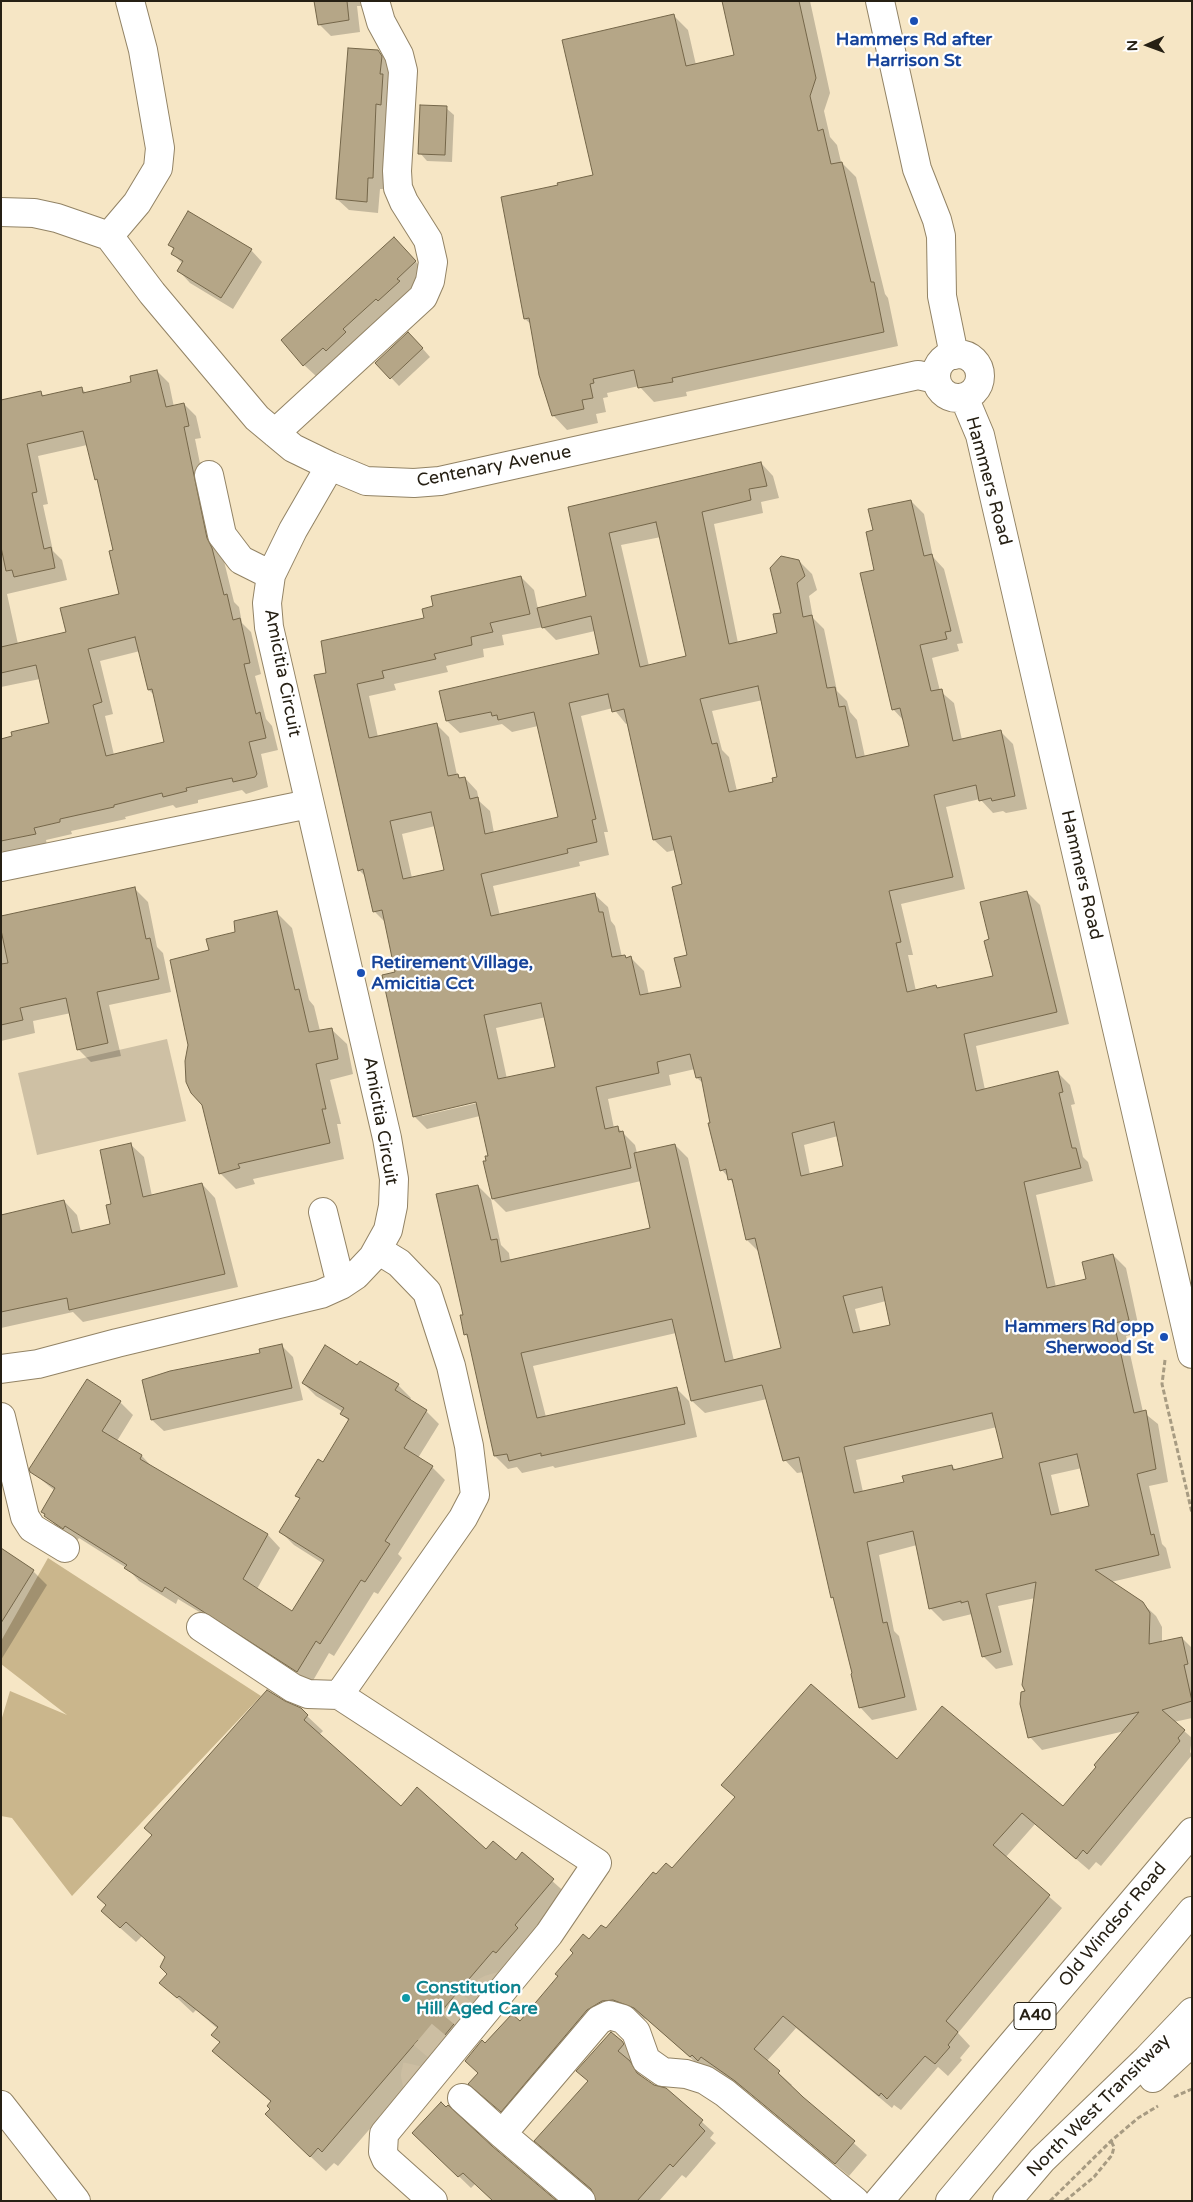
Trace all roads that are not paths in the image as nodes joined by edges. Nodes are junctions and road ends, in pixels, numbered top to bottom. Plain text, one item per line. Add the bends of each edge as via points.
1 (130, 1) edge
2 (375, 1) edge
3 (880, 1) edge
4 (1, 212) edge
5 (109, 236) junction
6 (954, 355) junction
7 (936, 379) junction
8 (964, 397) junction
9 (275, 433) junction
10 (330, 466) junction
11 (209, 475) dead end
12 (272, 575) junction
13 (309, 804) junction
14 (1, 867) edge
15 (323, 1212) dead end
16 (378, 1250) junction
17 (1182, 1275) edge
18 (341, 1285) junction
19 (1192, 1354) edge
20 (1, 1369) edge
21 (1, 1417) edge
22 (65, 1548) dead end
23 (201, 1627) dead end
24 (339, 1695) junction
25 (1192, 1832) edge
26 (1192, 1911) edge
27 (1192, 2012) edge
28 (1192, 2042) edge
29 (462, 2098) dead end
30 (1, 2105) edge
31 (502, 2134) junction
32 (76, 2201) edge
33 (433, 2201) edge
34 (581, 2201) edge
35 (856, 2201) edge
36 (879, 2201) edge
37 (950, 2201) edge
38 (1007, 2201) edge
39 (1019, 2201) edge

1 - 5 main road via 143,50 160,148 158,168 137,203
2 - 9 main road via 403,70 398,188 428,240 433,262 430,281 423,297
3 - 6 main road via 917,169 941,236 942,296
4 - 5 main road via 34,213 57,218
5 - 9 main road, Centenary Avenue via 152,293 257,418
6 - 7 main road via 942,360
6 - 8 main road via 973,360 979,370 975,389
7 - 8 main road via 942,392 948,396
7 - 10 main road, Centenary Avenue via 918,375 440,481 366,481
8 - 17 main road, Hammers Road via 980,435
9 - 10 main road, Centenary Avenue via 293,448
10 - 12 main road, Amicitia Circuit via 293,530
11 - 12 main road via 222,535 241,560
12 - 13 main road, Amicitia Circuit via 267,603 269,627
13 - 14 main road
13 - 16 main road, Amicitia Circuit via 391,1157 393,1206 388,1230
15 - 18 main road
16 - 18 main road, Amicitia Circuit
16 - 24 main road via 399,1263 427,1292 451,1366 469,1446 474,1495 463,1518
17 - 19 main road, Hammers Road
18 - 20 main road, Amicitia Circuit via 289,1303 38,1364
21 - 22 main road via 25,1517 32,1528
23 - 24 main road via 293,1688 308,1694
24 - 33 main road via 597,1864 549,1934 384,2134 386,2159
25 - 36 main road, Old Windsor Road / A40
26 - 37 main road
27 - 38 main road, North West Transitway via 1148,2059 1042,2160
28 - 39 main road, North West Transitway
29 - 31 main road
30 - 32 main road
31 - 34 main road
31 - 35 main road via 599,2020 609,2015 616,2016 636,2032 646,2060 663,2072 705,2080 725,2093

